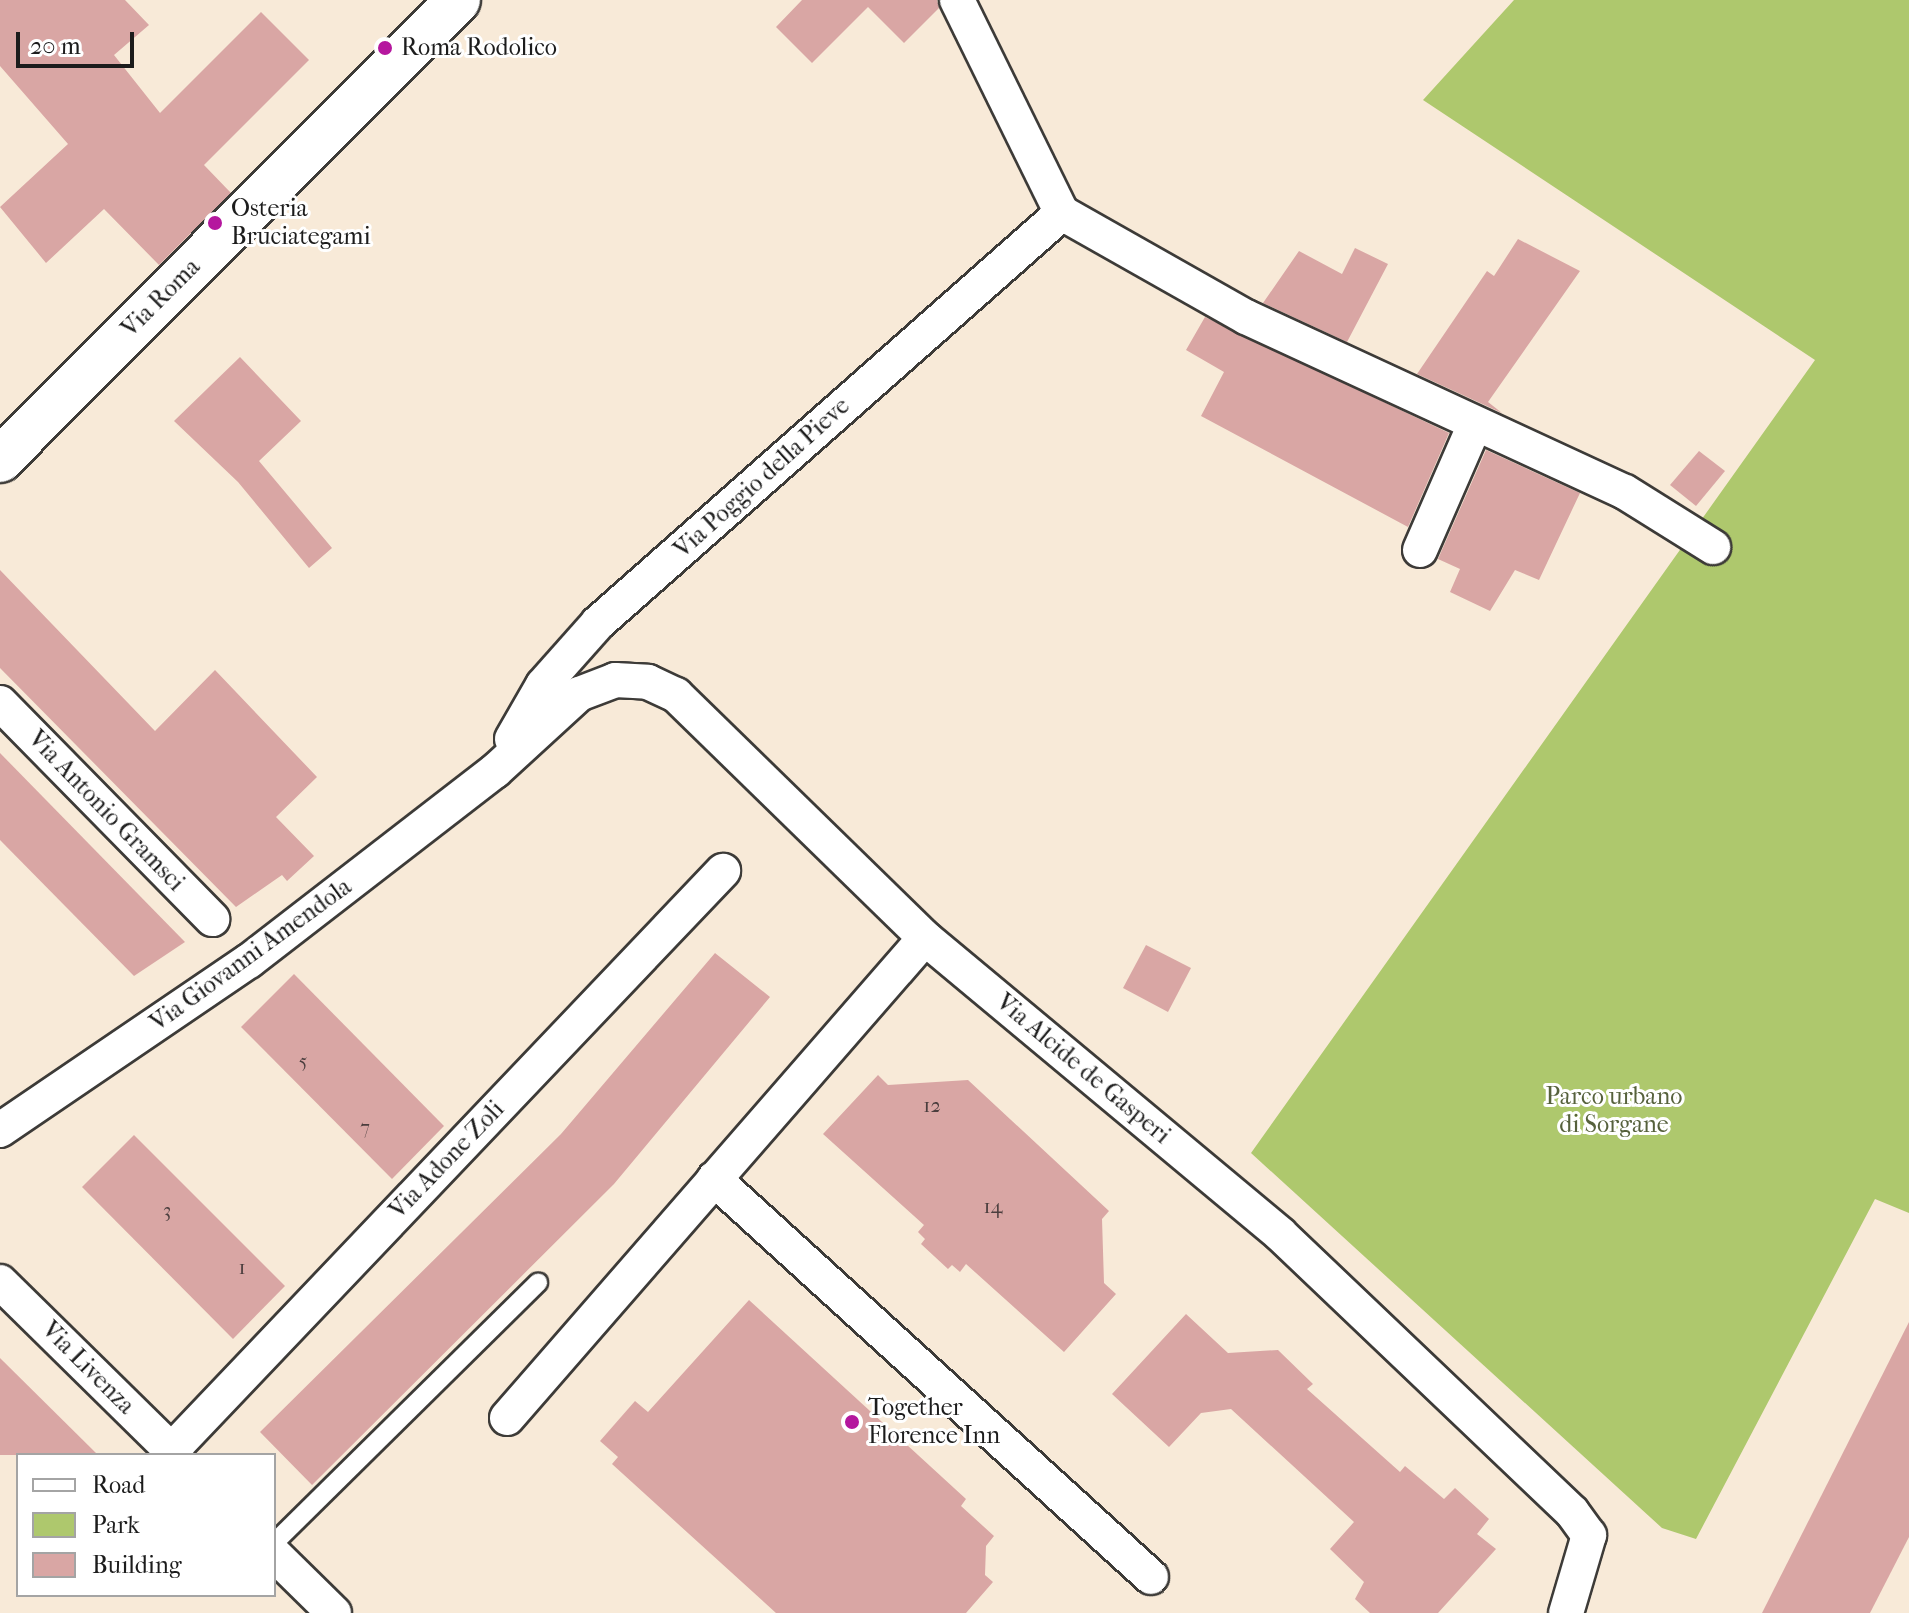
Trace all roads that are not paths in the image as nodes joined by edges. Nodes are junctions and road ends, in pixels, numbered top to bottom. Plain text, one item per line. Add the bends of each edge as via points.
1 (458, 0) edge
2 (957, 0) edge
3 (1062, 213) junction
4 (1475, 424) junction
5 (0, 460) edge
6 (1713, 547) dead end
7 (1420, 550) dead end
8 (0, 703) edge
9 (495, 771) junction
10 (723, 871) dead end
11 (212, 919) dead end
12 (925, 938) junction
13 (0, 1130) edge
14 (714, 1179) junction
15 (0, 1282) edge
16 (538, 1283) dead end
17 (507, 1418) dead end
18 (173, 1453) edge
19 (276, 1541) edge
20 (276, 1556) edge
21 (1151, 1577) dead end
22 (334, 1613) edge
23 (1566, 1613) edge

1 - 5 street, Via Roma
2 - 3 street
3 - 4 street via 1246,317
3 - 9 street, Via Poggio della Pieve via 587,634 543,685
4 - 6 street via 1625,492
4 - 7 street
8 - 11 street, Via Antonio Gramsci
9 - 12 street, Via Alcide de Gasperi via 558,710 596,683 636,681 666,688
9 - 13 street, Via Giovanni Amendola via 249,961
10 - 18 street, Via Adone Zoli
12 - 14 street
12 - 23 street, Via Alcide de Gasperi via 1280,1234 1572,1512 1589,1535
14 - 17 street
14 - 21 street
15 - 18 street, Via Livenza
16 - 19 lane
20 - 22 street

